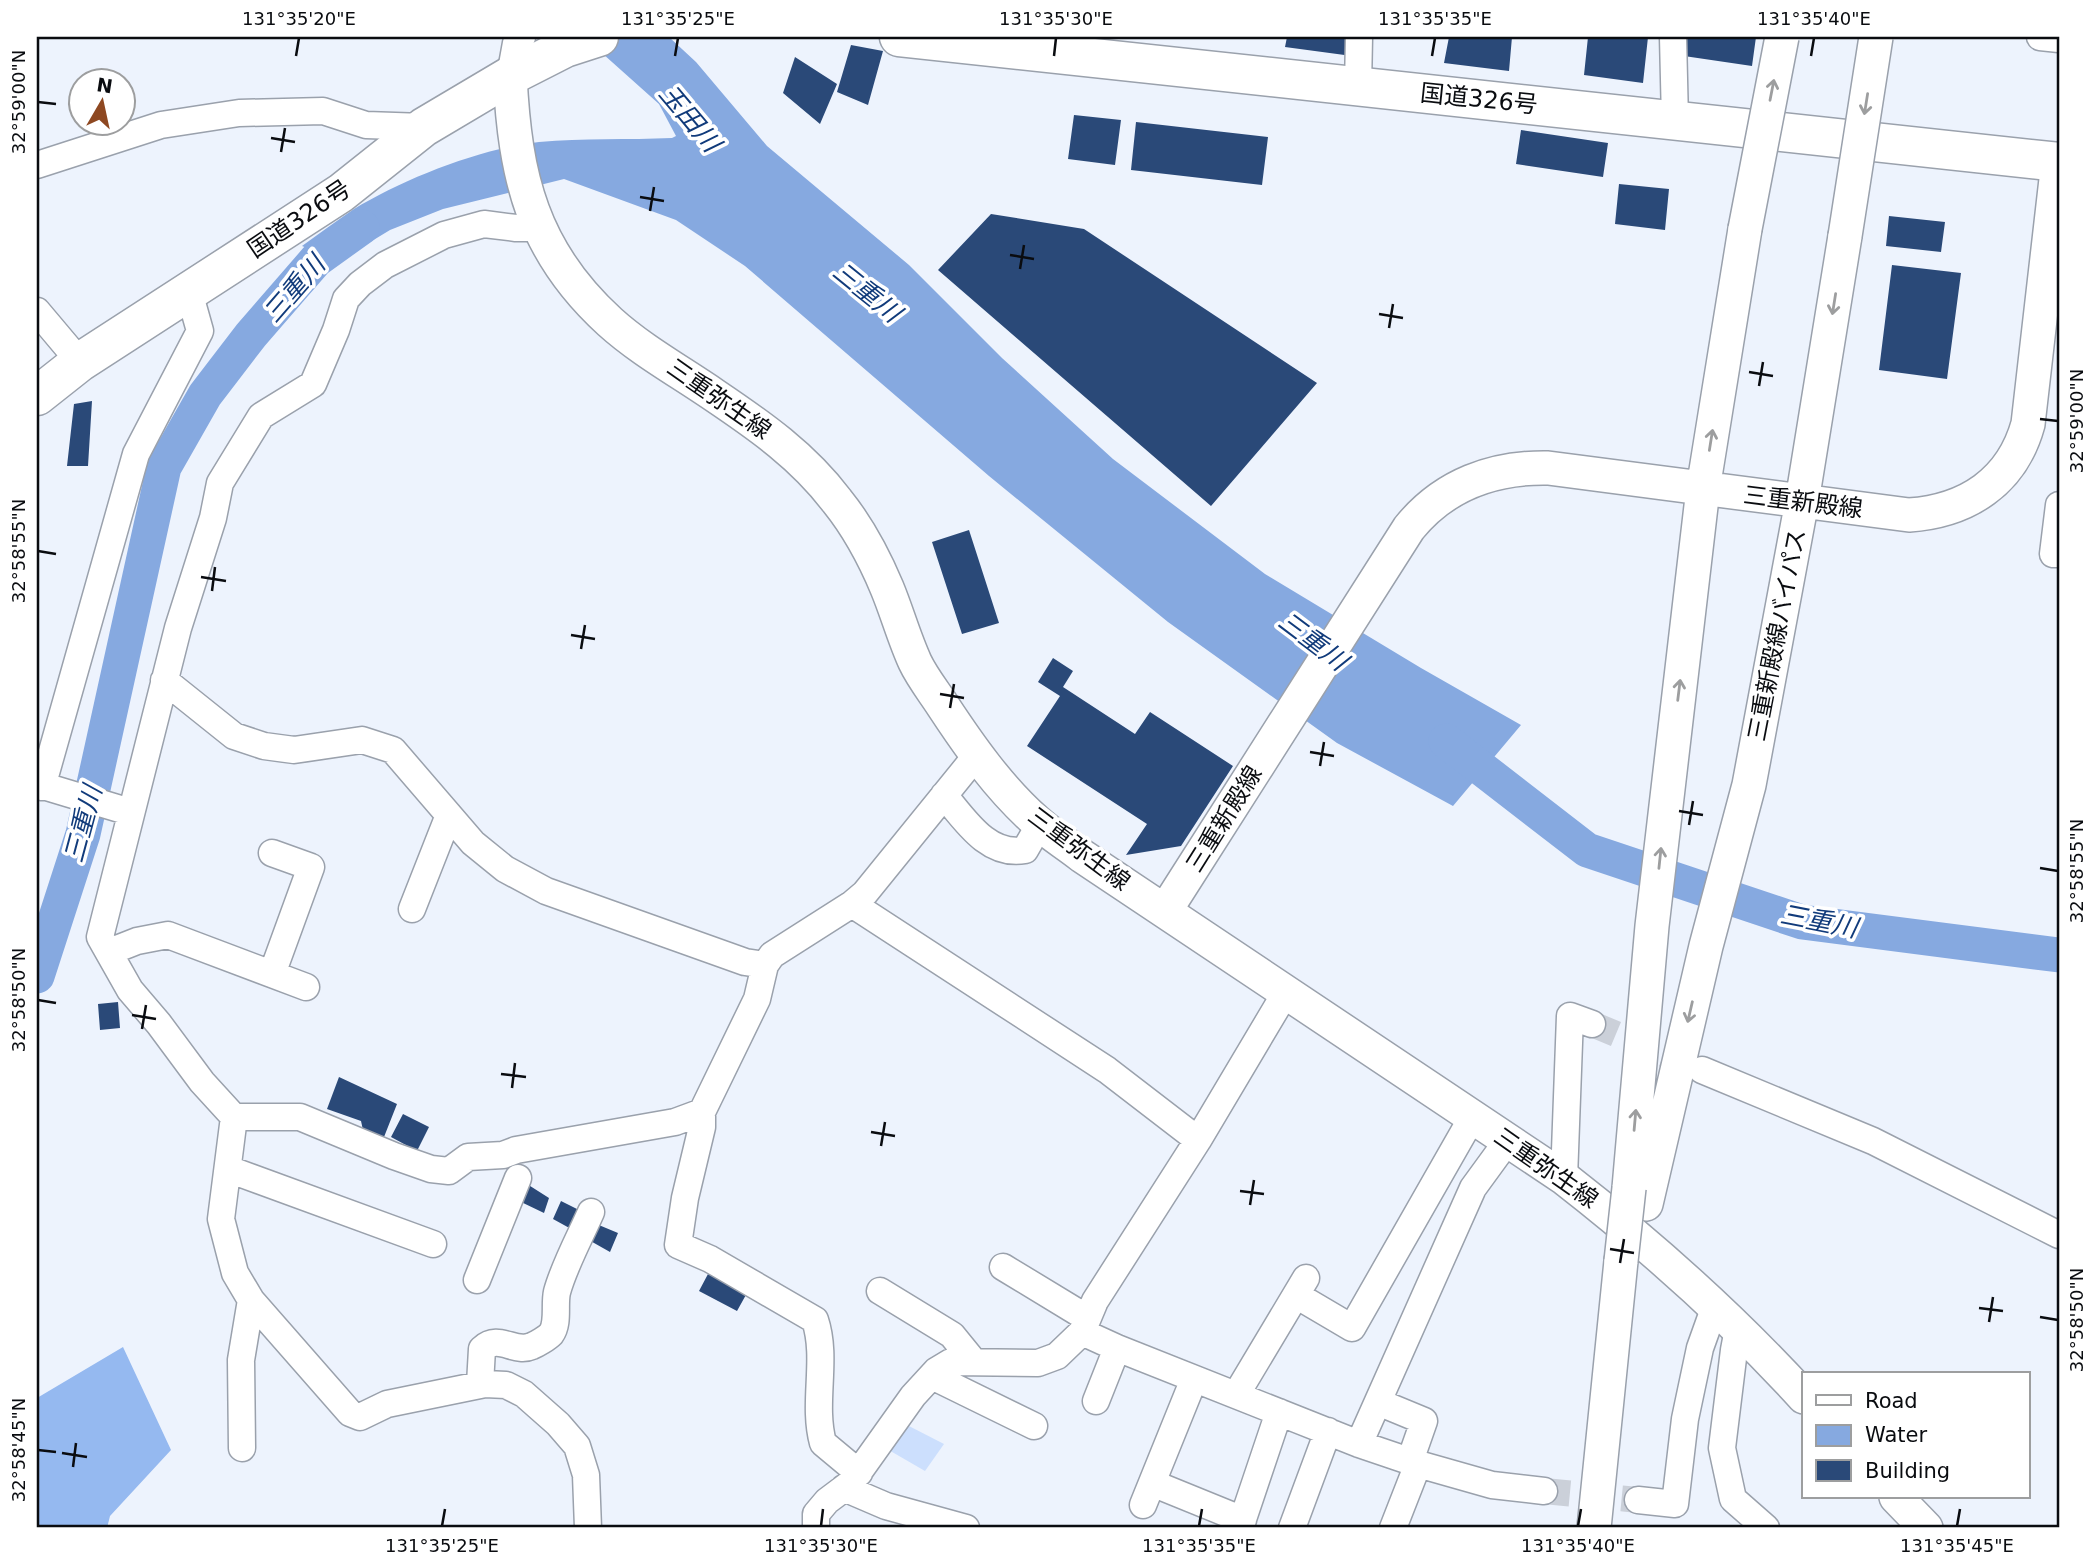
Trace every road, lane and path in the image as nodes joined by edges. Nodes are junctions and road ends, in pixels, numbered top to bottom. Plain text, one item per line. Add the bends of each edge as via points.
1 (522, 37) edge
2 (899, 37) edge
3 (1359, 37) edge
4 (1673, 37) edge
5 (1782, 37) edge
6 (1877, 37) edge
7 (2040, 37) edge
8 (2059, 39) edge
9 (582, 43) edge
10 (510, 76) junction
11 (1358, 86) junction
12 (1675, 121) junction
13 (424, 127) junction
14 (2059, 162) edge
15 (37, 165) edge
16 (538, 224) junction
17 (193, 306) dead end
18 (37, 311) edge
19 (80, 362) junction
20 (37, 396) edge
21 (1703, 489) junction
22 (1802, 501) junction
23 (2059, 505) edge
24 (2059, 554) edge
25 (164, 680) junction
26 (44, 746) edge
27 (976, 756) junction
28 (40, 786) edge
29 (944, 795) junction
30 (126, 811) junction
31 (449, 816) junction
32 (1040, 824) junction
33 (272, 853) dead end
34 (852, 904) junction
35 (412, 909) dead end
36 (1165, 911) junction
37 (109, 952) junction
38 (765, 965) junction
39 (272, 974) junction
40 (306, 987) dead end
41 (1286, 992) junction
42 (1592, 1024) tunnel mouth
43 (1702, 1070) tunnel mouth
44 (702, 1112) junction
45 (234, 1117) junction
46 (1475, 1118) junction
47 (1198, 1140) junction
48 (1508, 1140) junction
49 (228, 1169) junction
50 (518, 1178) dead end
51 (1564, 1178) junction
52 (1637, 1196) junction
53 (591, 1212) dead end
54 (2059, 1235) edge
55 (433, 1244) dead end
56 (1003, 1267) dead end
57 (477, 1280) dead end
58 (880, 1291) dead end
59 (251, 1300) junction
60 (1715, 1306) junction
61 (1085, 1325) junction
62 (1738, 1329) junction
63 (1117, 1348) junction
64 (974, 1362) junction
65 (932, 1376) junction
66 (1194, 1378) junction
67 (480, 1384) junction
68 (1236, 1395) junction
69 (1802, 1395) edge
70 (1096, 1401) dead end
71 (1378, 1402) junction
72 (1279, 1412) junction
73 (1034, 1426) dead end
74 (1328, 1431) junction
75 (1359, 1444) junction
76 (242, 1448) dead end
77 (1414, 1462) junction
78 (851, 1480) junction
79 (1544, 1492) tunnel mouth
80 (1897, 1498) edge
81 (1638, 1500) tunnel mouth
82 (1674, 1516) edge
83 (1241, 1524) edge
84 (588, 1528) edge
85 (816, 1528) edge
86 (966, 1528) edge
87 (1292, 1528) edge
88 (1392, 1528) edge
89 (1594, 1528) edge
90 (1766, 1528) edge
91 (1926, 1528) edge

1 - 10 street via 516,43
2 - 11 highway, 国道326号
3 - 11 street
4 - 12 street
21 -> 5 main road, bridge
6 -> 22 main road, 三重新殿線バイパス, bridge
7 - 8 street
9 - 10 highway, 国道326号
10 - 13 highway, 国道326号
10 - 16 main road, 三重弥生線 via 513,130 524,186
11 - 12 highway, 国道326号
12 - 14 highway, 国道326号
13 - 15 street via 366,125 323,111 239,113 161,125
13 - 19 highway, 国道326号 via 341,193
14 - 22 main road, 三重新殿線 via 2028,424 2004,473 1962,504 1931,514
16 - 25 street via 516,228 484,224 443,235 385,265 346,299 313,384 261,416 220,483
16 - 27 main road, 三重弥生線 via 577,287 611,323 789,449 836,498 887,587 915,663
17 - 26 street via 200,331 136,454
18 - 19 street
19 - 20 highway, 国道326号
21 - 22 main road, 三重新殿線
21 - 36 main road, 三重新殿線 via 1548,468 1520,469 1474,480 1435,500 1419,516 1346,627
52 -> 21 main road via 1652,926
22 -> 52 main road, 三重新殿線バイパス via 1749,785
23 - 24 street via 2053,554
25 - 30 street
25 - 31 street via 234,736 264,746 293,750 362,740 393,750
26 - 28 street
27 - 29 street
27 - 32 main road, 三重弥生線
28 - 30 street
29 - 32 street via 980,838 1014,852 1026,850
29 - 34 street
30 - 37 street via 100,937
31 - 35 street
31 - 38 street via 473,844 505,869 546,891 745,962
32 - 36 main road, 三重弥生線
33 - 39 street via 311,867
34 - 38 street via 772,954
34 - 47 street via 1107,1070
36 - 41 main road, 三重弥生線
37 - 39 street via 168,936
37 - 45 street via 130,990
38 - 44 street via 757,999
39 - 40 street
41 - 46 main road, 三重弥生線
41 - 47 street
42 - 51 street via 1570,1016
43 - 54 street via 1873,1141
44 - 45 street via 675,1122 503,1156 468,1157 449,1171 394,1156 300,1117
44 - 78 street via 678,1245 815,1320 821,1339 818,1385 823,1443
45 - 49 street
46 - 48 main road, 三重弥生線
46 - 68 street via 1352,1328 1301,1287
47 - 61 street via 1095,1301
48 - 51 main road, 三重弥生線
48 - 71 street via 1474,1188
49 - 55 street
49 - 59 street via 220,1219 234,1273
50 - 57 street
51 - 60 main road, 三重弥生線 via 1635,1233
52 - 89 main road
53 - 67 street via 557,1293 550,1335 522,1349 498,1341 488,1343 482,1349
56 - 61 street
58 - 64 street via 952,1335
59 - 67 street via 350,1413 360,1417 387,1404
59 - 76 street via 241,1360
60 - 62 main road, 三重弥生線
60 - 82 street via 1700,1348 1685,1419
61 - 63 street
61 - 64 street via 1057,1356 1038,1363
62 - 69 main road, 三重弥生線
62 - 90 street via 1723,1448 1733,1499
63 - 66 street
63 - 70 street
64 - 65 street via 951,1362
65 - 73 street
65 - 78 street
66 - 68 street
66 - 83 street via 1148,1494
67 - 84 street via 506,1385 524,1394 577,1446 586,1475
68 - 72 street
71 - 75 street
71 - 77 street via 1424,1421
72 - 74 street
72 - 83 street
74 - 75 street
74 - 87 street
75 - 77 street
77 - 79 street via 1492,1485
77 - 88 street
78 - 85 street via 816,1514
78 - 86 street via 886,1506
80 - 91 main road
81 - 82 street

